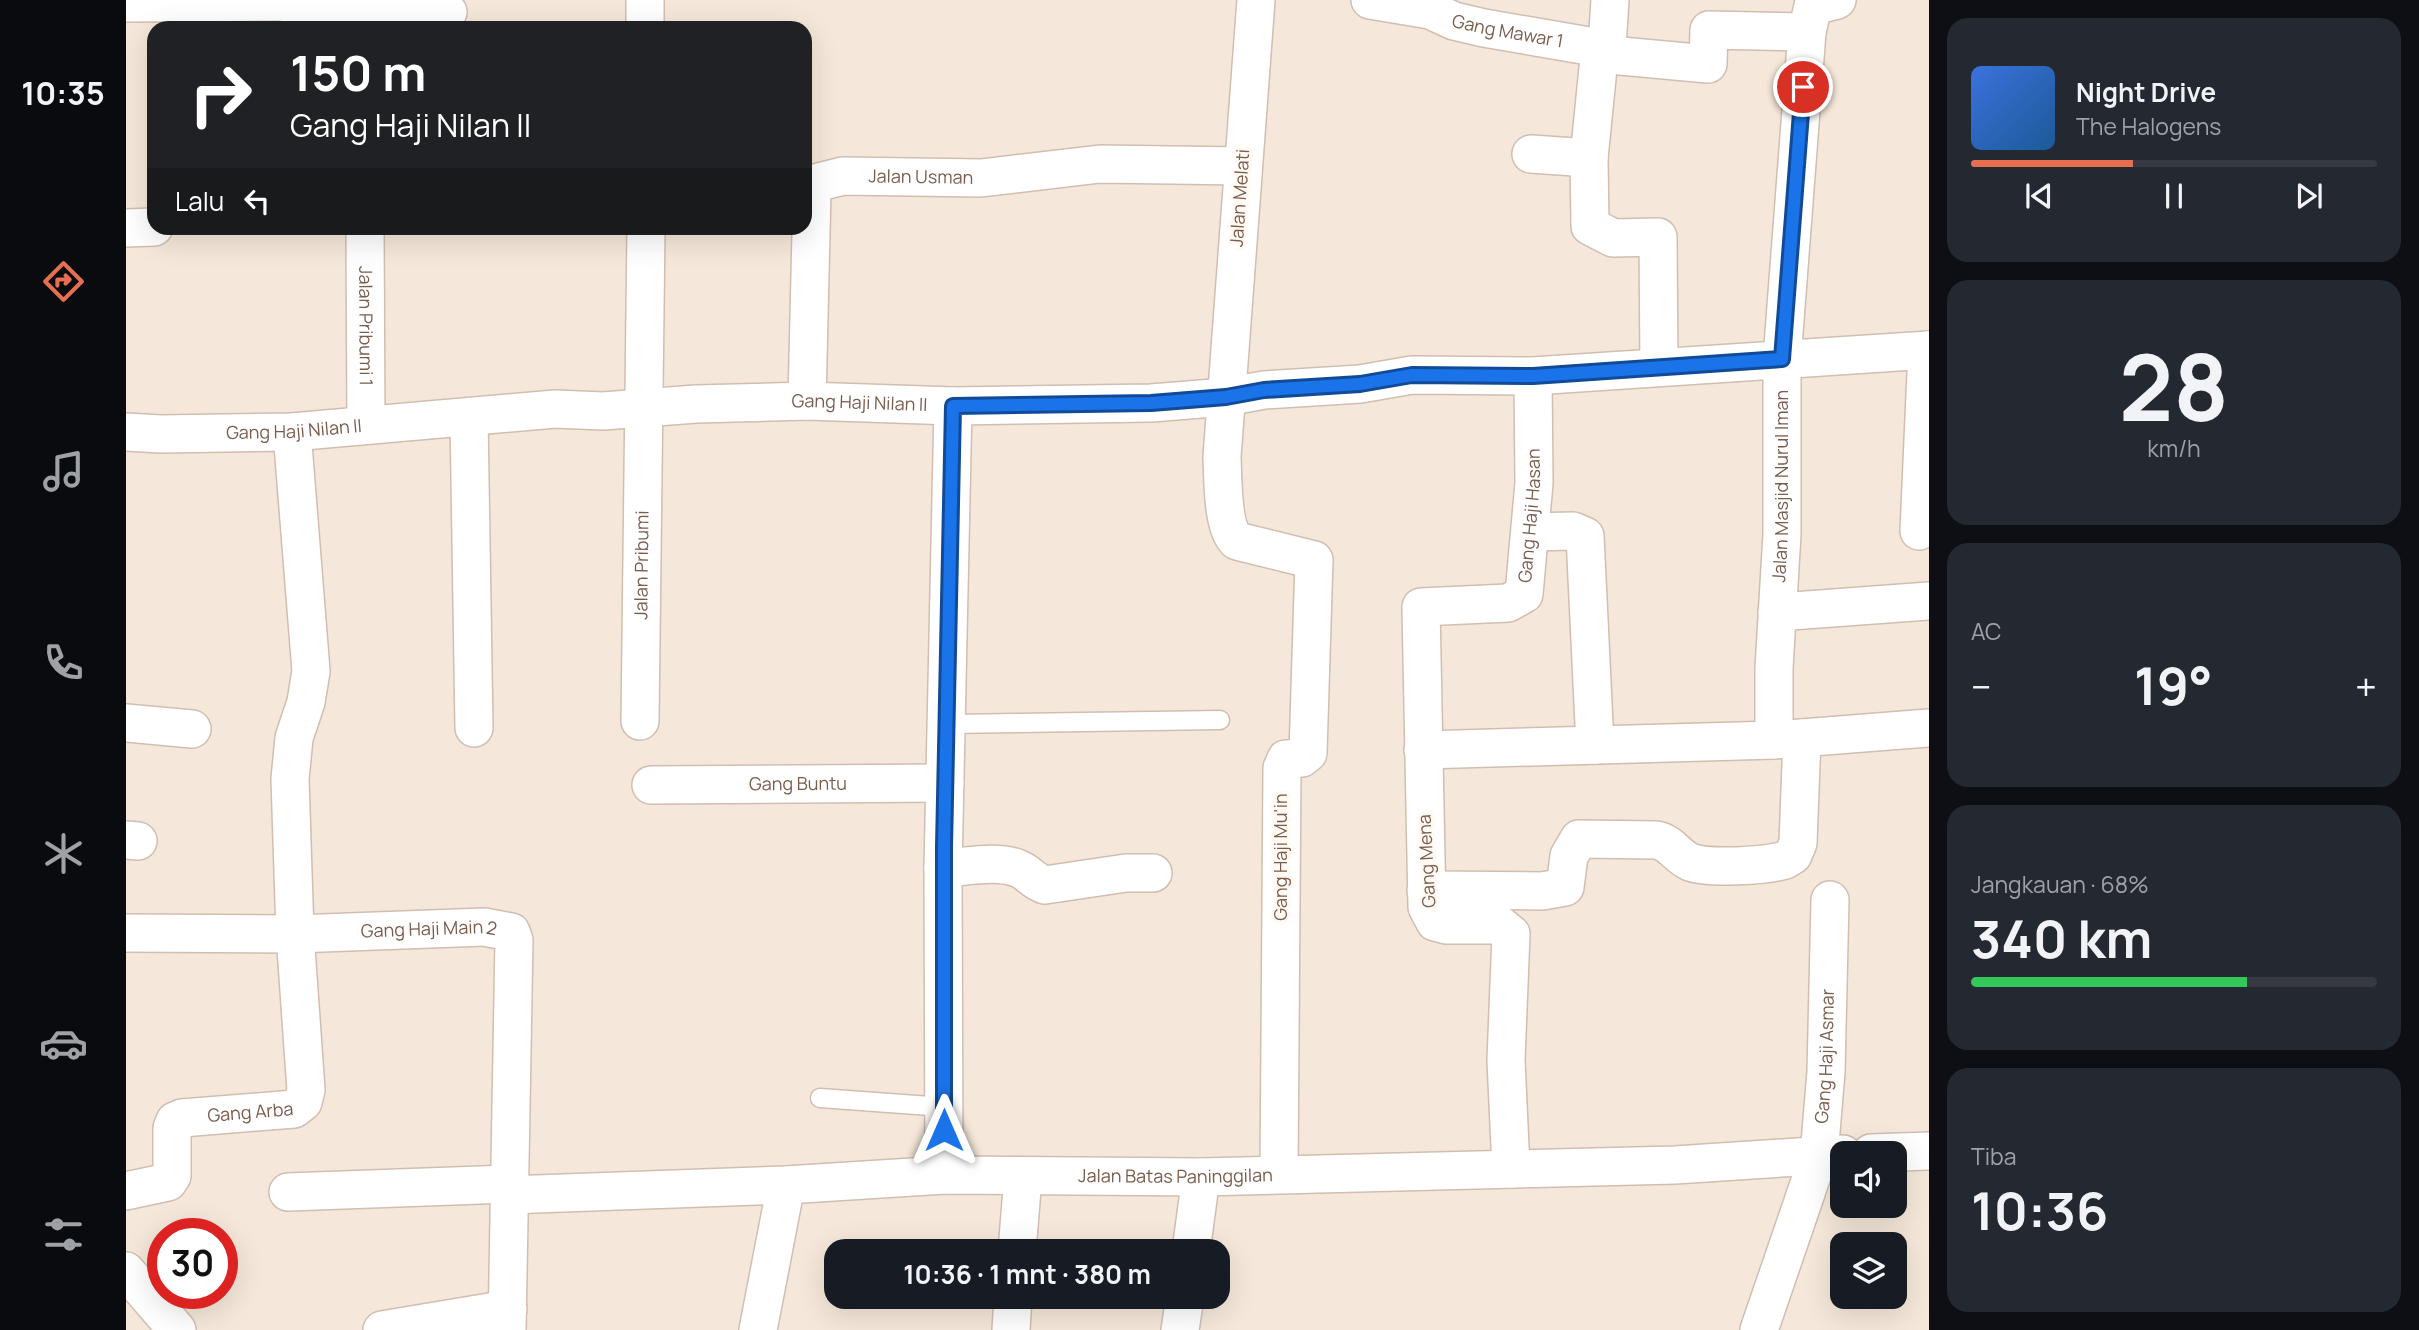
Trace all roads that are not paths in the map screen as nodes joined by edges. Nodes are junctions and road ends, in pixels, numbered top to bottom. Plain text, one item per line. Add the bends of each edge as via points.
1 (645, 0) edge
2 (1256, 0) edge
3 (1370, 0) edge
4 (1610, 0) edge
5 (1837, 0) edge
6 (278, 1) edge
7 (126, 3) edge
8 (448, 12) dead end
9 (1727, 15) edge
10 (351, 18) edge
11 (645, 21) edge
12 (1807, 32) junction
13 (1602, 49) junction
14 (1531, 154) dead end
15 (1588, 158) junction
16 (1243, 166) junction
17 (812, 191) edge
18 (126, 228) edge
19 (147, 228) edge
20 (365, 235) edge
21 (646, 235) edge
22 (811, 235) edge
23 (1928, 350) edge
24 (1782, 359) junction
25 (1659, 366) junction
26 (1533, 376) junction
27 (1226, 397) junction
28 (807, 401) junction
29 (953, 406) junction
30 (643, 410) junction
31 (469, 418) junction
32 (366, 425) junction
33 (126, 432) edge
34 (292, 432) junction
35 (1919, 531) dead end
36 (1531, 532) junction
37 (1929, 601) edge
38 (1421, 607) joint
39 (1777, 612) junction
40 (1220, 720) dead end
41 (640, 721) dead end
42 (126, 723) edge
43 (948, 724) junction
44 (1929, 728) edge
45 (192, 729) dead end
46 (474, 729) dead end
47 (1788, 739) junction
48 (1595, 745) junction
49 (1423, 750) junction
50 (944, 783) junction
51 (651, 785) dead end
52 (943, 869) junction
53 (1153, 873) dead end
54 (1426, 890) junction
55 (1830, 900) dead end
56 (126, 933) edge
57 (295, 934) junction
58 (820, 1098) dead end
59 (944, 1107) junction
60 (1830, 1141) edge
61 (1929, 1151) edge
62 (1907, 1152) edge
63 (1830, 1154) edge
64 (1830, 1156) edge
65 (1511, 1169) junction
66 (1279, 1173) junction
67 (944, 1175) junction
68 (1023, 1177) junction
69 (1201, 1177) junction
70 (786, 1185) junction
71 (508, 1189) junction
72 (126, 1191) edge
73 (288, 1192) dead end
74 (1018, 1239) edge
75 (1193, 1239) edge
76 (126, 1271) edge
77 (1012, 1309) edge
78 (1183, 1309) edge
79 (508, 1320) edge
80 (177, 1330) edge
81 (382, 1330) edge
82 (758, 1330) edge
83 (1011, 1330) edge
84 (1180, 1330) edge
85 (1759, 1330) edge

1 - 11 street
2 - 16 street, Jalan Melati
3 - 13 street, Gang Mawar 1 via 1430,9 1484,28
4 - 13 street
5 - 12 street, Jalan Masjid Nurul Iman via 1813,6
6 - 7 street
6 - 10 street
8 - 10 street
9 - 12 street
9 - 13 street, Gang Mawar 1 via 1709,30 1708,64
12 - 24 street, Jalan Masjid Nurul Iman
13 - 15 street
14 - 15 street
15 - 25 street via 1590,226 1613,239 1658,237
16 - 17 street, Jalan Usman via 1100,164 981,178 842,176 819,182
16 - 27 street, Jalan Melati
18 - 19 street
20 - 32 street, Jalan Pribumi 1
21 - 30 street, Jalan Pribumi
22 - 28 street, Jalan Usman
23 - 24 street, Gang Haji Nilan II
23 - 35 street
24 - 25 street, Gang Haji Nilan II
24 - 39 street, Jalan Masjid Nurul Iman
25 - 26 street, Gang Haji Nilan II
26 - 27 street, Gang Haji Nilan II via 1412,375
26 - 36 street, Gang Haji Hasan
27 - 29 street, Gang Haji Nilan II via 1151,403
27 - 66 street, Gang Haji Mu'in via 1222,457 1231,536 1314,560 1308,753 1286,760 1282,768
28 - 29 street, Gang Haji Nilan II
28 - 30 street, Gang Haji Nilan II
29 - 43 street
30 - 31 street, Gang Haji Nilan II via 555,409
30 - 41 street, Jalan Pribumi
31 - 32 street, Gang Haji Nilan II
31 - 46 street
32 - 34 street, Gang Haji Nilan II
33 - 34 street, Gang Haji Nilan II
34 - 57 street via 311,671 294,738 290,779
36 - 38 street, Gang Haji Hasan via 1527,584 1517,599
36 - 48 street via 1573,531 1585,536
37 - 39 street
38 - 49 street, Gang Mena
39 - 47 street, Jalan Masjid Nurul Iman
40 - 43 lane
42 - 45 street
43 - 50 street
44 - 47 street
47 - 48 street
47 - 54 street, Jalan Masjid Nurul Iman via 1798,843 1785,860 1700,864 1657,840 1579,839 1569,856 1564,887 1542,891
48 - 49 street
49 - 54 street, Gang Mena
50 - 51 street, Gang Buntu
50 - 52 street
52 - 53 street via 1008,865 1045,885
52 - 59 street
54 - 65 street, Gang Mena via 1427,907 1435,922 1500,925 1511,934 1506,1060
55 - 60 street, Gang Haji Asmar via 1826,1072
56 - 57 street, Gang Haji Main 2
57 - 71 street, Gang Haji Main 2 via 484,928 511,932
57 - 72 street, Gang Arba via 306,1090 303,1102 294,1109 175,1121 168,1182
58 - 59 lane
59 - 67 street
61 - 62 street
63 - 65 street, Jalan Batas Paninggilan via 1675,1165
64 - 85 street, Gang Haji Asmar
65 - 66 street, Jalan Batas Paninggilan
66 - 69 street, Jalan Batas Paninggilan
67 - 68 street, Jalan Batas Paninggilan
67 - 70 street, Jalan Batas Paninggilan
68 - 69 street, Jalan Batas Paninggilan
68 - 74 street
69 - 75 street
70 - 71 street, Jalan Batas Paninggilan
70 - 82 street
71 - 73 street
71 - 79 street
76 - 80 street
77 - 83 street
78 - 84 street
79 - 81 street

